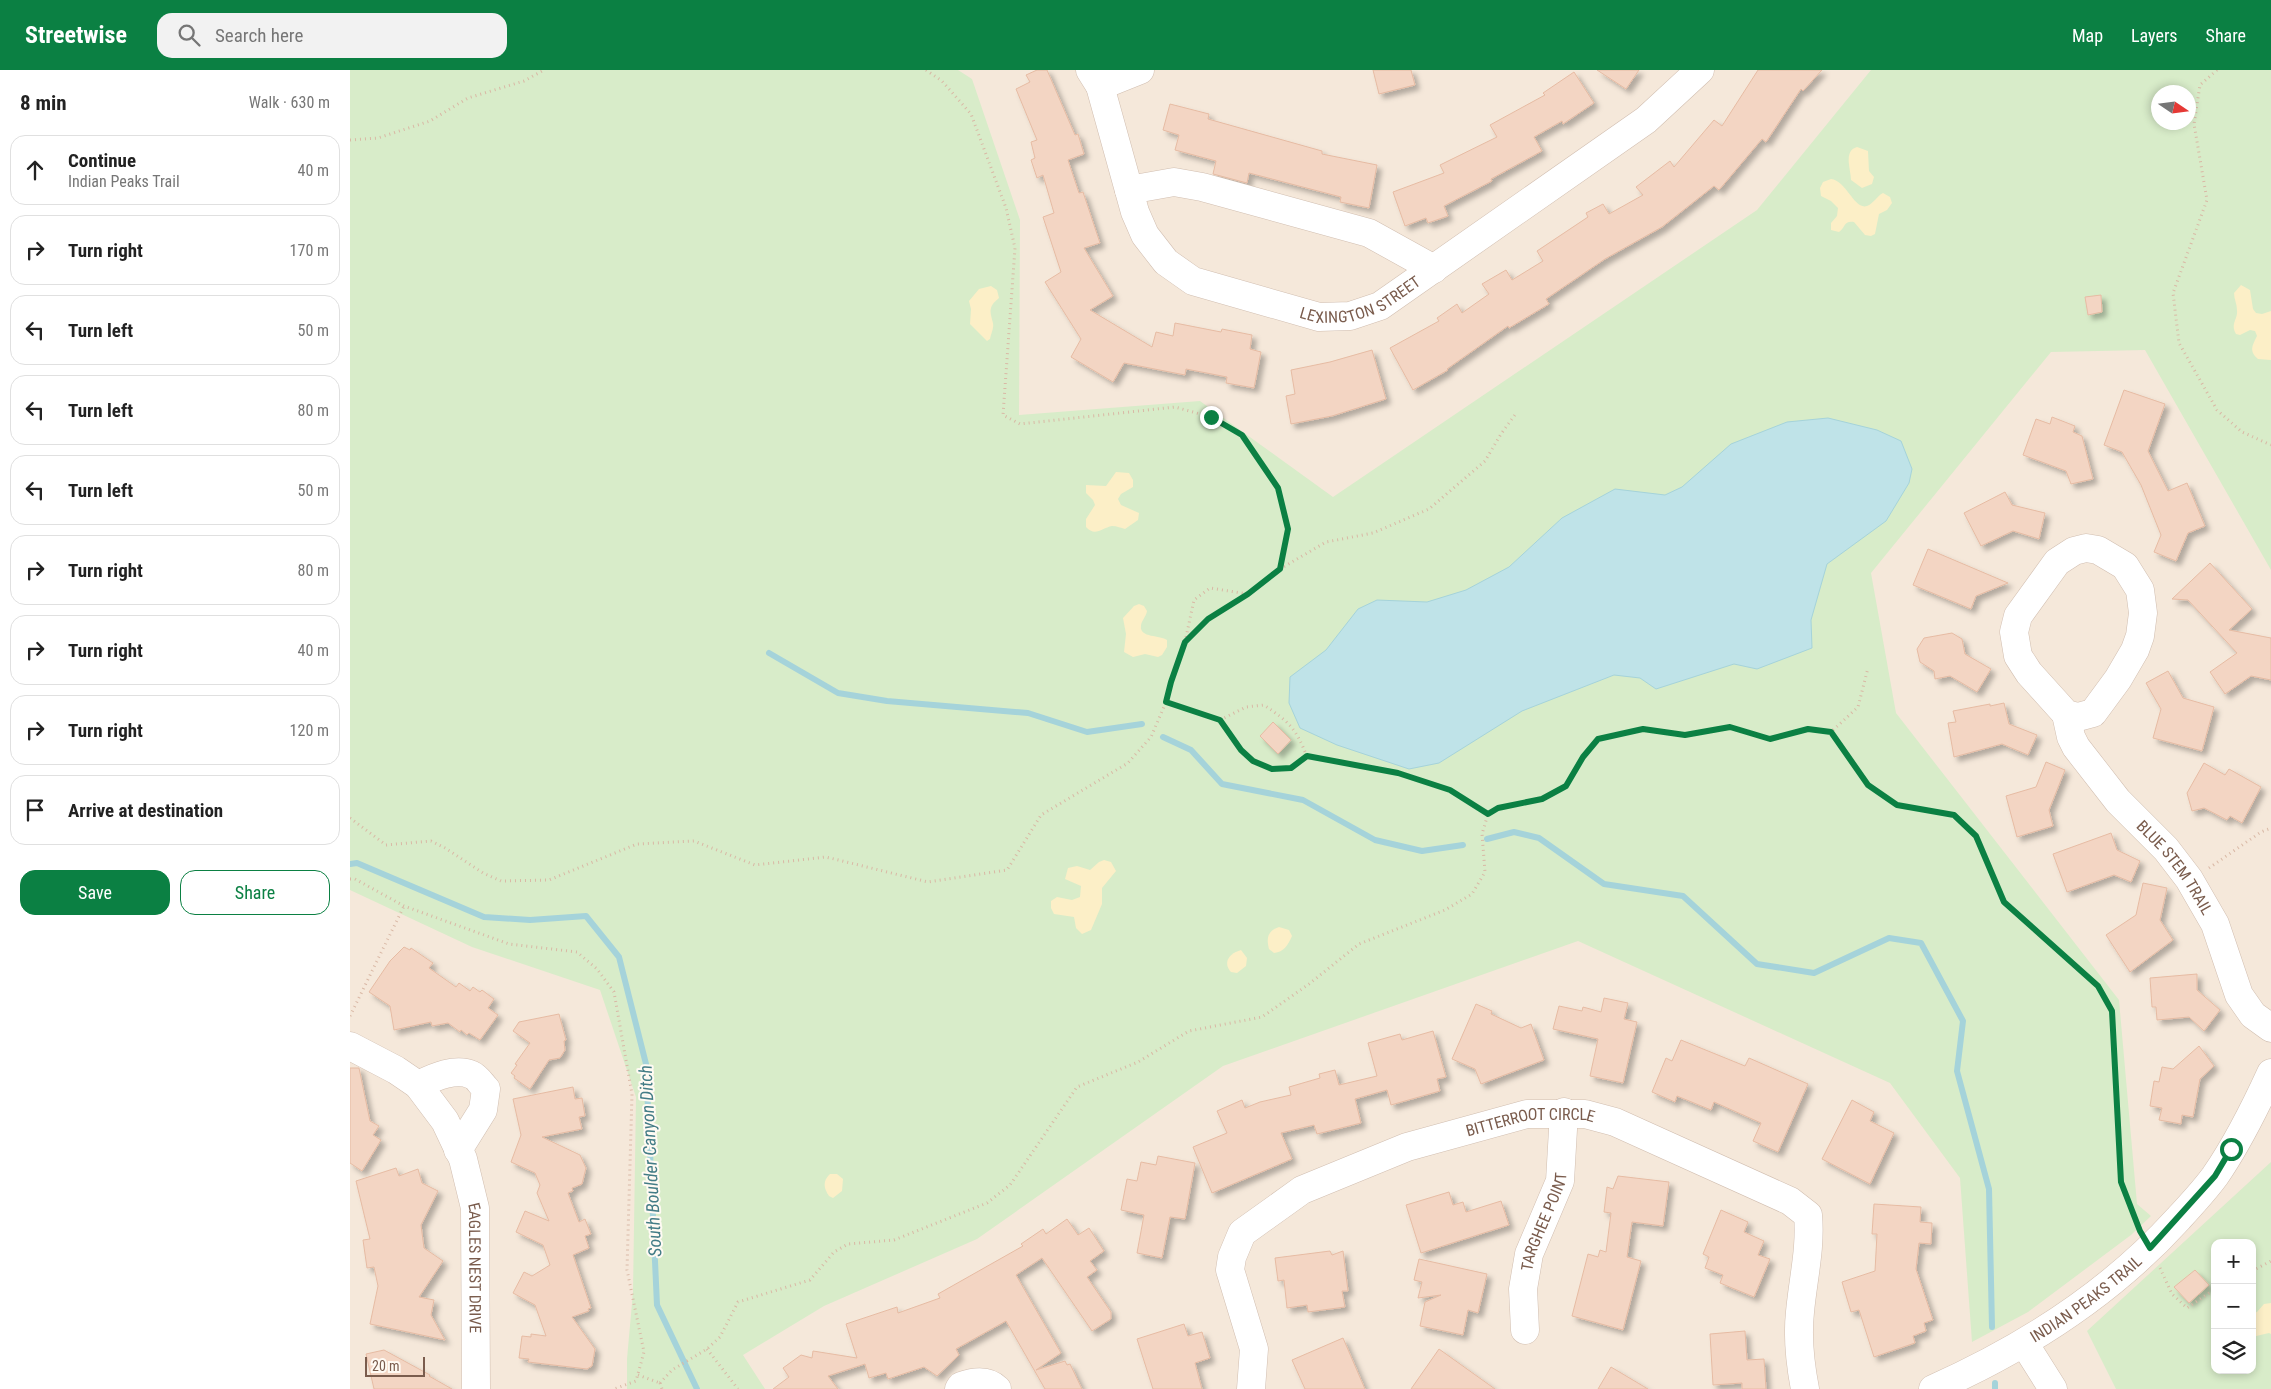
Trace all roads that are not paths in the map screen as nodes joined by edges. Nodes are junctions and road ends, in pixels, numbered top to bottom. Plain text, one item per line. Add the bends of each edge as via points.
1 (1140, 70) edge
2 (1700, 70) edge
3 (1095, 78) edge
4 (1129, 190) junction
5 (1434, 269) junction
6 (2066, 714) junction
7 (2271, 1028) edge
8 (350, 1046) edge
9 (2271, 1072) edge
10 (418, 1085) junction
11 (1564, 1112) junction
12 (458, 1150) junction
13 (1525, 1330) dead end
14 (2024, 1343) junction
15 (476, 1389) edge
16 (959, 1389) edge
17 (997, 1389) edge
18 (1251, 1389) edge
19 (1804, 1389) edge
20 (1933, 1389) edge
21 (2053, 1389) edge

1 - 3 street
2 - 5 street, LEXINGTON STREET via 1646,120
3 - 4 street, LEXINGTON STREET
4 - 5 street via 1174,182 1202,187 1369,233
4 - 5 street, LEXINGTON STREET via 1145,235 1166,262 1193,281 1319,317 1350,316 1380,306
6 - 6 street, BLUE STEM TRAIL via 2078,717 2092,713 2135,650 2144,613 2140,590 2124,566 2098,550 2086,548 2074,551 2057,562 2018,616 2014,632 2018,656
6 - 7 street, BLUE STEM TRAIL via 2076,747 2118,801 2166,849 2189,879 2215,924 2239,995 2253,1015
8 - 10 street, EAGLES NEST DRIVE
9 - 14 street, INDIAN PEAKS TRAIL via 2215,1176 2150,1248 2084,1304
10 - 12 street, EAGLES NEST DRIVE via 444,1121
10 - 12 street via 461,1072 474,1075 486,1089 483,1110
11 - 13 street, TARGHEE POINT via 1560,1181 1529,1254 1523,1288
11 - 18 street, BITTERROOT CIRCLE via 1527,1114 1407,1147 1302,1190 1242,1234 1230,1270 1254,1349
11 - 19 street, BITTERROOT CIRCLE via 1615,1122 1790,1201 1808,1215 1810,1237 1798,1352
12 - 15 street, EAGLES NEST DRIVE via 475,1208
14 - 20 street, INDIAN PEAKS TRAIL
14 - 21 street
16 - 17 street via 976,1381

